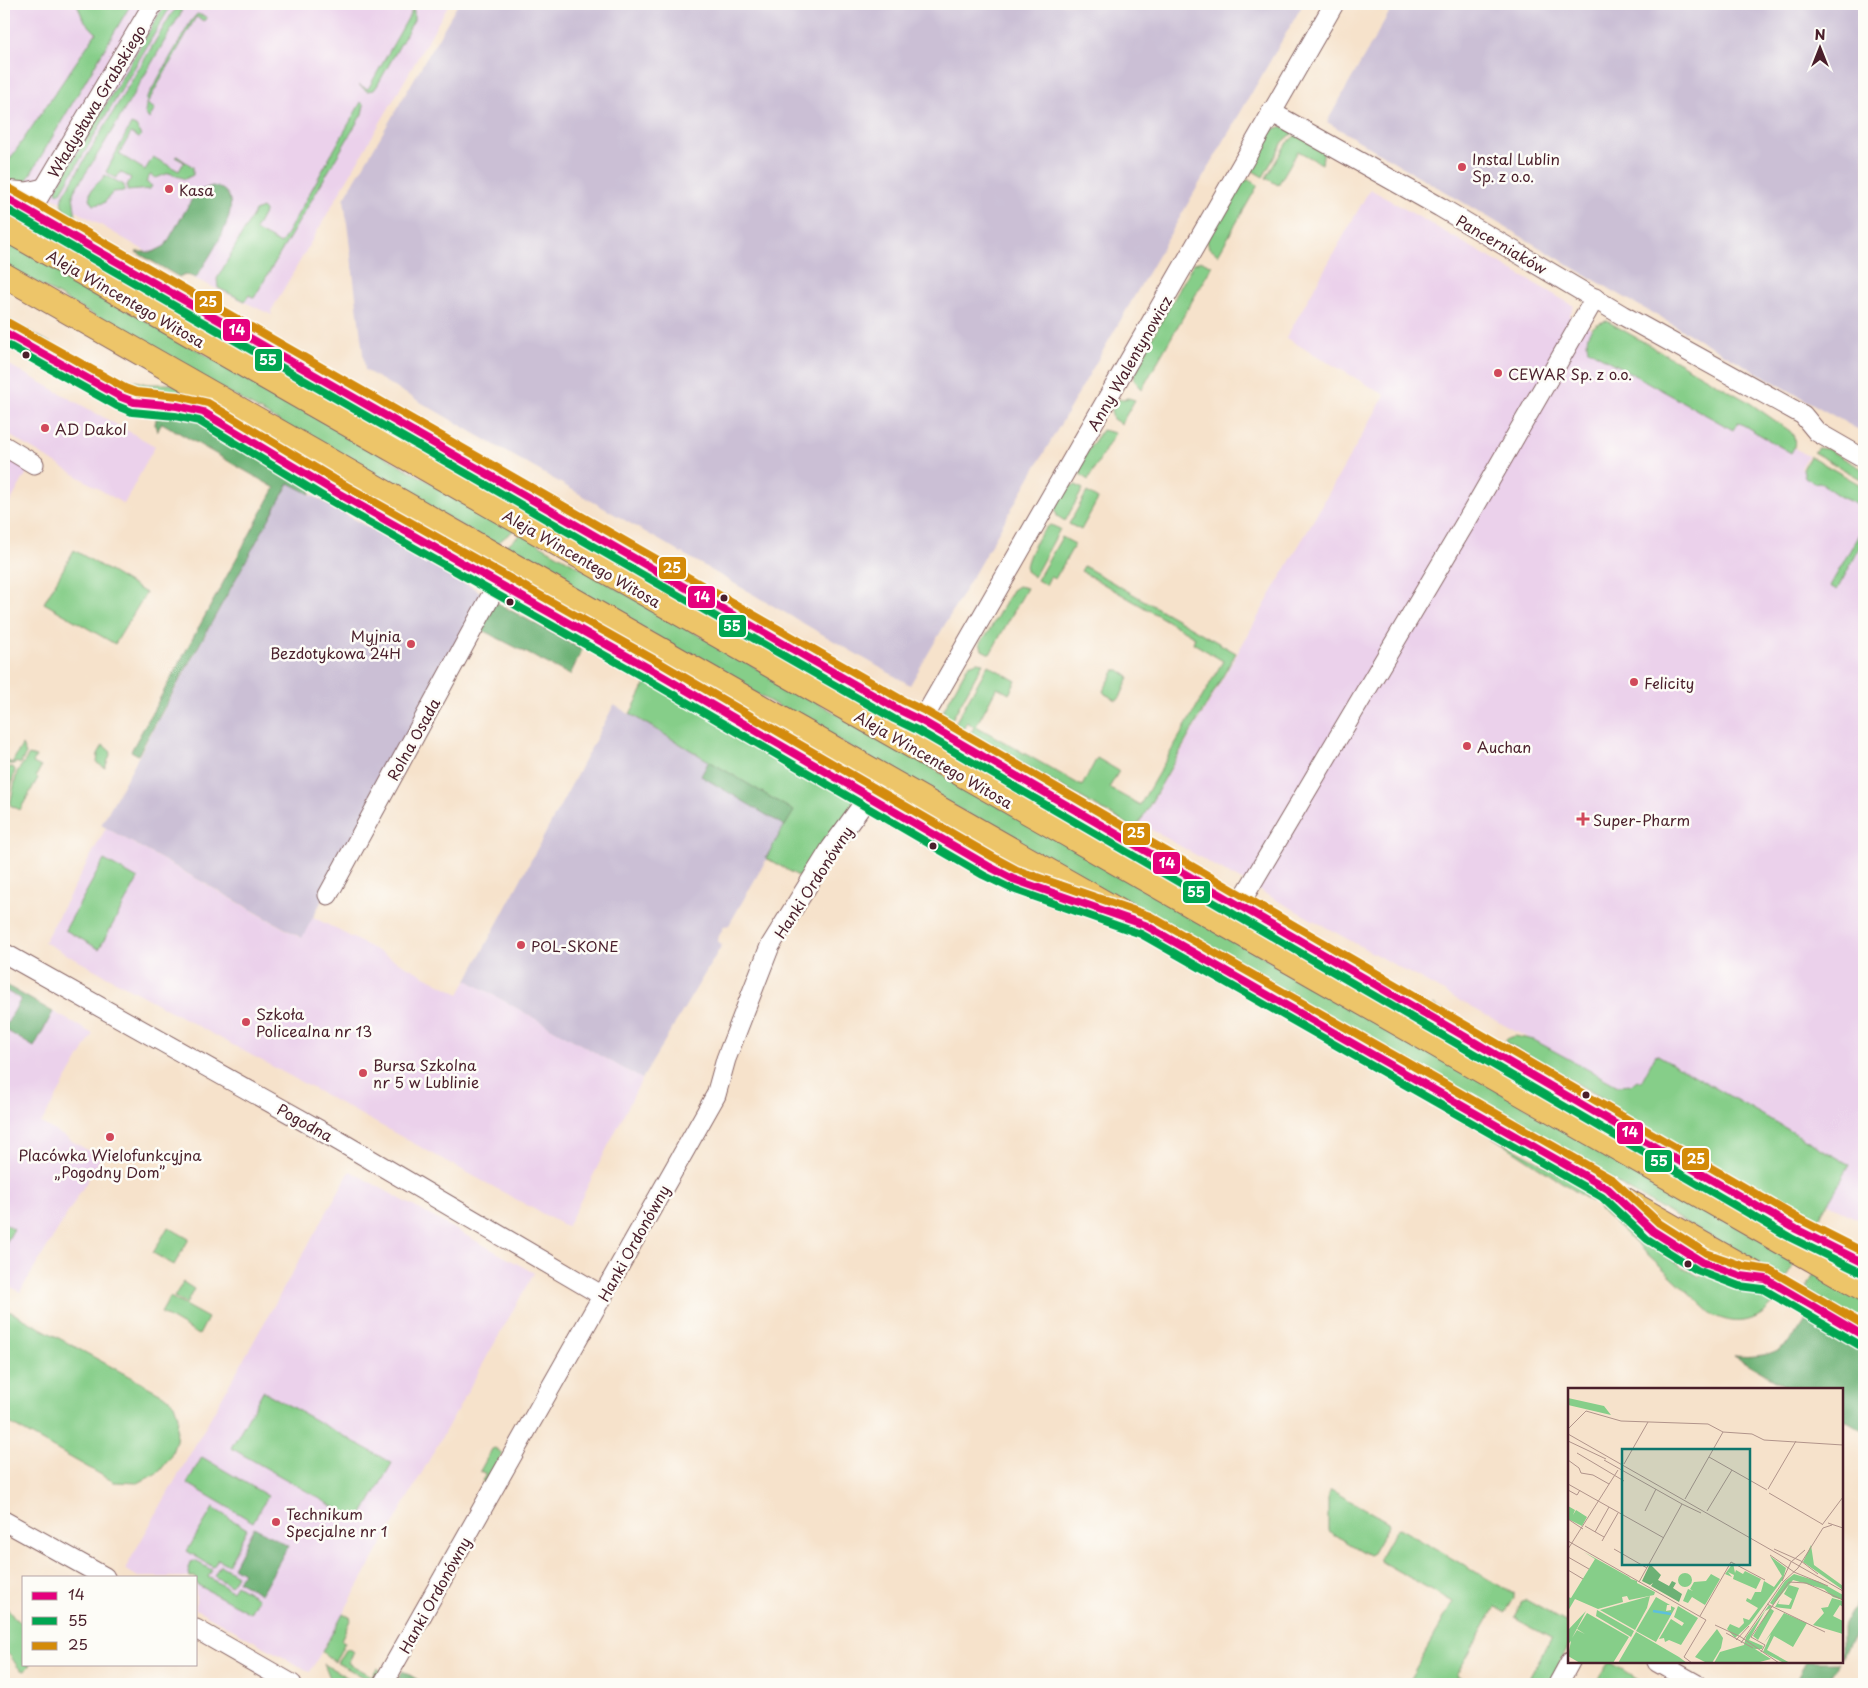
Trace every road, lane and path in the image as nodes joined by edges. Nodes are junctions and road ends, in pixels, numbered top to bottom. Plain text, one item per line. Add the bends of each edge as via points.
1 (153, 4) edge
2 (1334, 4) edge
3 (1270, 112) junction
4 (44, 188) junction
5 (4, 190) edge
6 (4, 197) edge
7 (30, 212) junction
8 (4, 228) edge
9 (60, 230) junction
10 (4, 275) edge
11 (1595, 298) junction
12 (4, 332) edge
13 (4, 446) edge
14 (1864, 459) edge
15 (34, 464) dead end
16 (498, 583) junction
17 (922, 721) junction
18 (967, 777) junction
19 (870, 796) junction
20 (328, 895) dead end
21 (1238, 905) junction
22 (1145, 925) junction
23 (4, 952) edge
24 (1374, 1057) junction
25 (1473, 1128) dead end
26 (1791, 1237) junction
27 (1864, 1263) edge
28 (1841, 1264) junction
29 (1864, 1289) edge
30 (603, 1296) junction
31 (1864, 1336) edge
32 (4, 1521) edge
33 (102, 1576) edge
34 (198, 1630) edge
35 (1569, 1663) edge
36 (1659, 1663) edge
37 (292, 1684) edge
38 (383, 1684) edge
39 (1558, 1684) edge
40 (1696, 1684) edge

1 - 4 street, Władysława Grabskiego
2 - 3 street, Anny Walentynowicz
3 - 11 street, Pancerniaków
3 - 17 street, Anny Walentynowicz
4 - 5 street, Władysława Grabskiego via 27,192
4 - 7 street
4 - 9 street
6 - 7 street, Aleja Wincentego Witosa
7 - 9 street, Aleja Wincentego Witosa
8 - 18 main road, Aleja Wincentego Witosa
9 - 17 street, Aleja Wincentego Witosa
10 - 22 main road
11 - 14 street, Pancerniaków via 1803,415 1817,432
11 - 21 street
12 - 16 street via 120,397 203,412 329,488
13 - 15 street
16 - 19 street
16 - 20 street, Rolna Osada
17 - 21 street, Aleja Wincentego Witosa
18 - 21 main road via 1042,806
18 - 26 main road, Aleja Wincentego Witosa
19 - 22 main road via 1002,874
19 - 30 street, Hanki Ordonówny via 832,848 770,946 726,1058 716,1095
21 - 26 street, Aleja Wincentego Witosa
22 - 24 main road
23 - 30 street, Pogodna via 339,1141
24 - 25 main road
24 - 31 main road
26 - 28 main road, Aleja Wincentego Witosa
27 - 28 street, Aleja Wincentego Witosa
28 - 29 main road, Aleja Wincentego Witosa
30 - 38 street, Hanki Ordonówny
32 - 33 street
34 - 37 street
35 - 39 street
36 - 40 street

